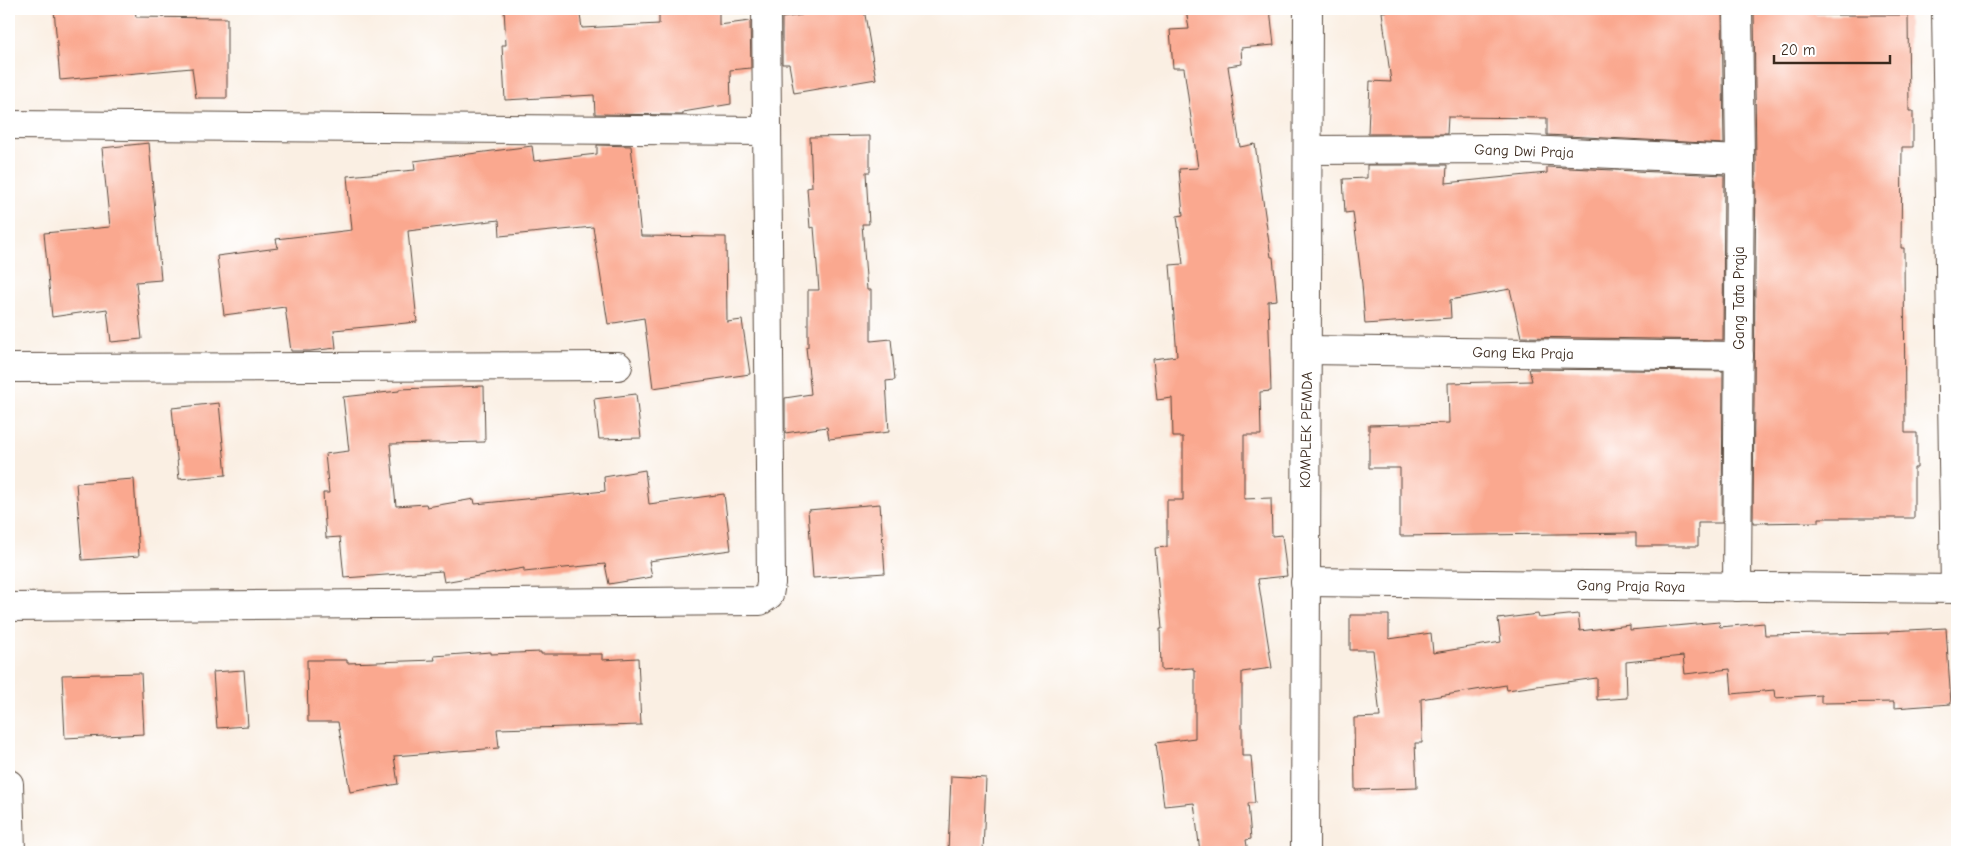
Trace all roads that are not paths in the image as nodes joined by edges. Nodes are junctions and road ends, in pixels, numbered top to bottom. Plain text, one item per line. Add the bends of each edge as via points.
1 (766, 9) edge
2 (1308, 9) edge
3 (1738, 9) edge
4 (1946, 9) edge
5 (9, 125) edge
6 (768, 130) junction
7 (1308, 150) junction
8 (1740, 160) junction
9 (1307, 350) junction
10 (1739, 356) junction
11 (618, 366) dead end
12 (9, 368) edge
13 (1305, 582) junction
14 (1737, 587) junction
15 (1956, 589) edge
16 (9, 607) edge
17 (9, 784) edge
18 (11, 852) edge
19 (1305, 852) edge

1 - 6 street
2 - 7 street, KOMPLEK PEMDA
3 - 8 street, Gang Tata Praja
4 - 15 street
5 - 6 street
6 - 16 street via 771,583 768,595 760,602
7 - 8 street, Gang Dwi Praja via 1506,149
7 - 9 street, KOMPLEK PEMDA
8 - 10 street, Gang Tata Praja
9 - 10 street, Gang Eka Praja
9 - 13 street, KOMPLEK PEMDA
10 - 14 street, Gang Tata Praja
11 - 12 street
13 - 14 street, Gang Praja Raya
13 - 19 street, KOMPLEK PEMDA
14 - 15 street, Gang Praja Raya
17 - 18 street

